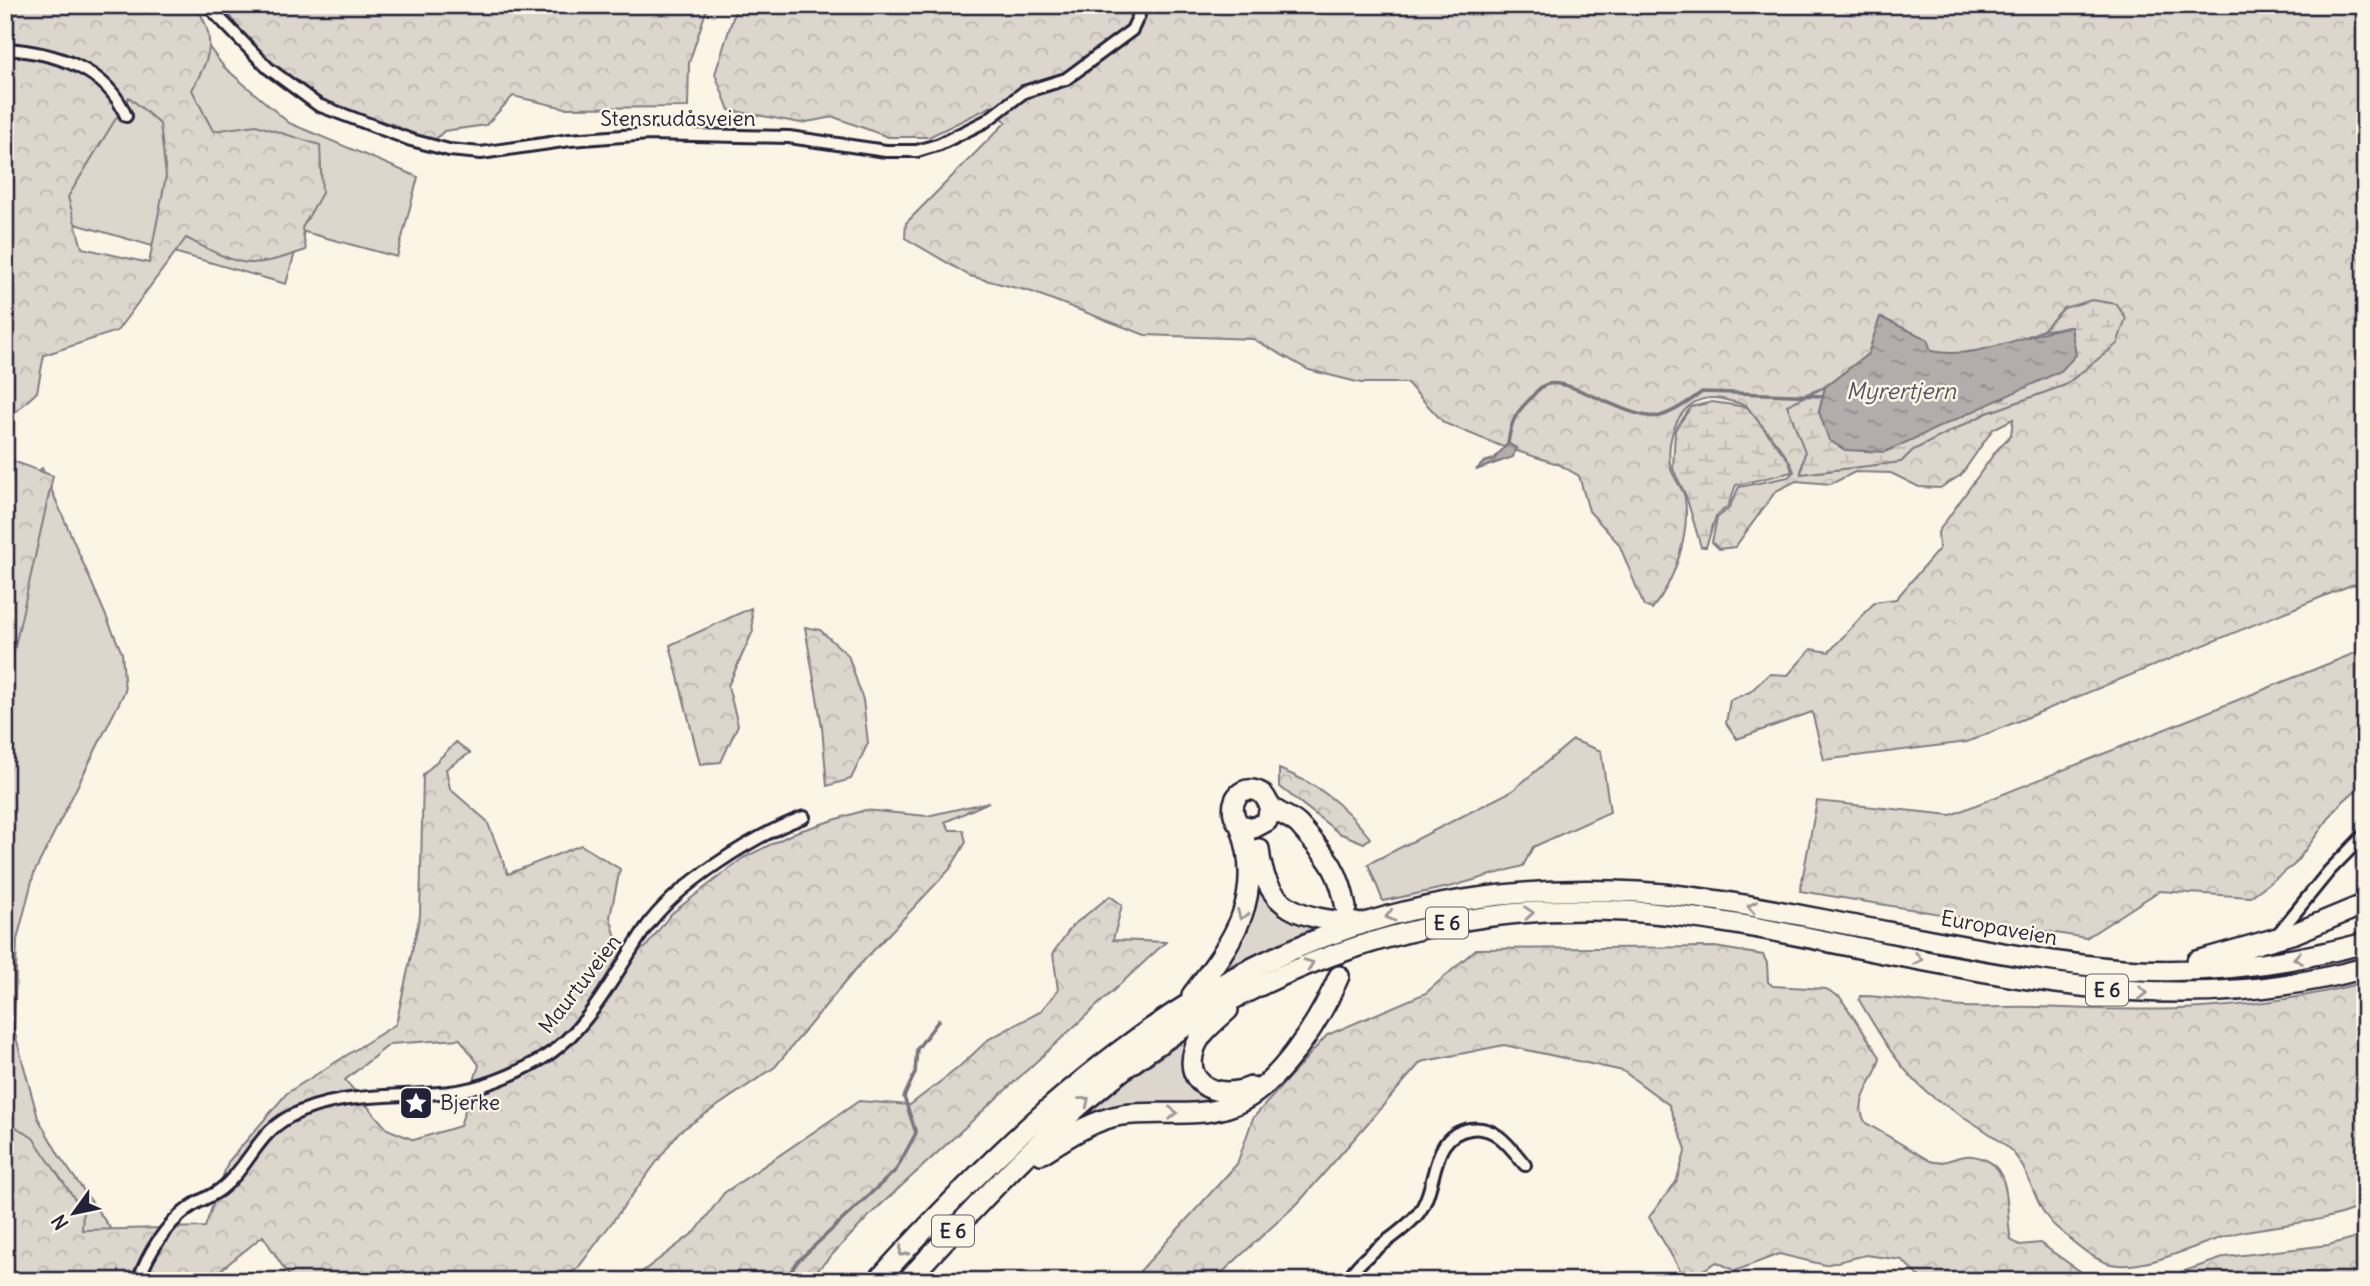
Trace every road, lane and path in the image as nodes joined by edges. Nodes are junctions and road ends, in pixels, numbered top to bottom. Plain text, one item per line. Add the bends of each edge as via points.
1 (207, 5) edge
2 (1135, 5) edge
3 (5, 49) edge
4 (126, 116) dead end
5 (804, 817) dead end
6 (1258, 820) junction
7 (2365, 834) edge
8 (2365, 904) edge
9 (1346, 908) dead end
10 (1364, 923) junction
11 (2272, 941) junction
12 (2365, 943) edge
13 (2365, 968) edge
14 (2166, 970) junction
15 (1339, 976) dead end
16 (1247, 992) junction
17 (1185, 1005) junction
18 (1268, 1081) junction
19 (1525, 1165) dead end
20 (999, 1181) junction
21 (138, 1281) edge
22 (877, 1281) edge
23 (907, 1281) edge
24 (1347, 1281) edge

1 - 2 street, Stensrudåsveien via 261,62 317,105 411,141 481,153 649,134 797,138 899,152 928,149 986,121 1024,92 1066,79 1132,30 1139,15
3 - 4 street via 79,65 117,97
5 - 21 street, Maurtuveien via 737,850 656,915 615,978 551,1053 469,1089 339,1100 289,1117 261,1138 225,1185 190,1206 174,1222 151,1252
6 - 9 highway via 1298,824 1334,865
6 - 10 highway, E 6 via 1261,867 1278,900 1313,918
6 -> 17 highway, E 6 via 1245,909 1228,948
7 - 11 street
8 - 11 highway, E 6
14 -> 10 highway, Europaveien / E 6 via 2057,961 1733,903 1626,891 1479,897
10 - 17 highway, E 6 via 1265,961
11 - 14 highway, E 6
12 -> 14 highway, Europaveien / E 6 via 2258,965
16 -> 13 highway, E 6 via 1381,939 1455,921 1583,910 1659,914 2056,985 2128,993 2261,989
15 - 18 highway, E 6 via 1312,1025
16 - 18 highway, E 6 via 1200,1039 1193,1066 1205,1086 1222,1094
20 -> 16 highway, E 6 via 1126,1068 1194,1021
17 -> 22 highway, E 6 via 1122,1046 1041,1114
20 -> 18 highway, E 6 via 1095,1123 1132,1114 1227,1108 1248,1099
19 - 24 street via 1488,1129 1463,1130 1452,1136 1440,1150 1420,1212 1361,1261
20 - 23 highway, E 6

